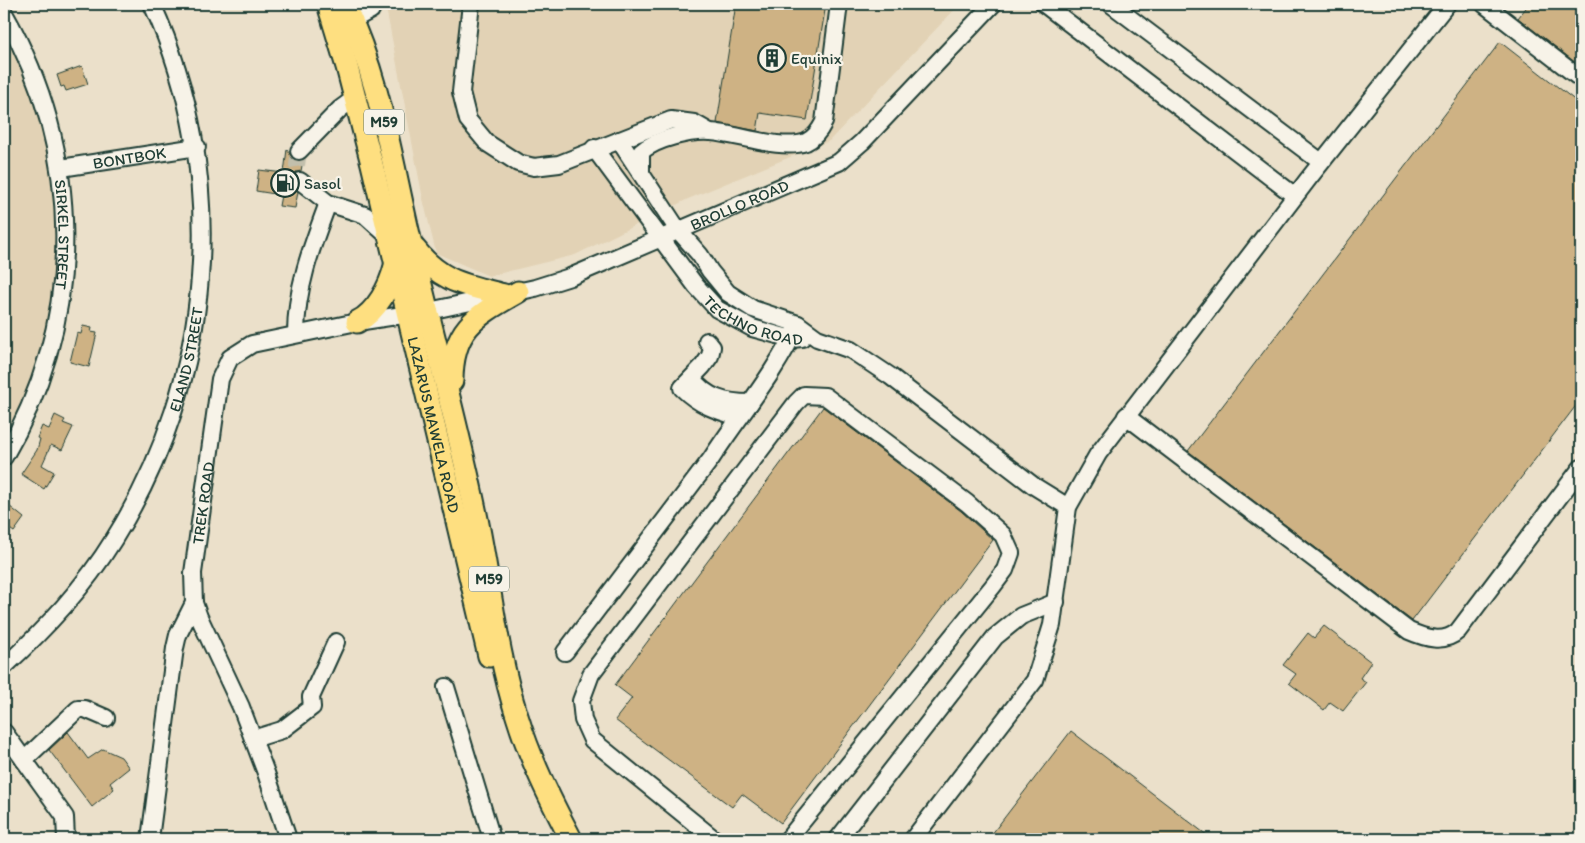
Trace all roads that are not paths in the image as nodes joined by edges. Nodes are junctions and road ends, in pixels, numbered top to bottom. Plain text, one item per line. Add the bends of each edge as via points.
1 (152, 4) edge
2 (328, 4) edge
3 (373, 4) edge
4 (470, 4) edge
5 (839, 4) edge
6 (993, 4) edge
7 (1044, 4) edge
8 (1112, 4) edge
9 (1447, 4) edge
10 (1484, 4) edge
11 (4, 12) edge
12 (344, 18) edge
13 (1581, 79) edge
14 (355, 98) junction
15 (708, 131) junction
16 (619, 140) junction
17 (197, 147) junction
18 (594, 148) junction
19 (299, 150) dead end
20 (1322, 162) junction
21 (61, 168) junction
22 (641, 173) junction
23 (300, 181) dead end
24 (1295, 196) junction
25 (328, 203) junction
26 (678, 230) junction
27 (388, 236) junction
28 (661, 238) junction
29 (412, 245) junction
30 (396, 266) junction
31 (511, 293) junction
32 (429, 311) junction
33 (407, 315) junction
34 (358, 322) junction
35 (795, 332) junction
36 (296, 334) junction
37 (706, 341) dead end
38 (687, 383) junction
39 (750, 403) junction
40 (454, 416) junction
41 (1126, 416) junction
42 (739, 417) junction
43 (4, 457) edge
44 (1581, 468) edge
45 (1068, 507) junction
46 (1056, 602) junction
47 (194, 604) junction
48 (336, 642) dead end
49 (565, 652) dead end
50 (4, 667) edge
51 (446, 687) dead end
52 (106, 718) dead end
53 (4, 732) edge
54 (253, 739) junction
55 (24, 760) junction
56 (66, 839) edge
57 (150, 839) edge
58 (288, 839) edge
59 (492, 839) edge
60 (559, 839) edge
61 (571, 839) edge
62 (714, 839) edge
63 (788, 839) edge
64 (838, 839) edge
65 (913, 839) edge

1 - 17 street, ELAND STREET via 179,73
2 - 12 main road, LAZARUS MAWELA ROAD / M59
3 - 12 street via 371,10
4 - 18 street via 461,92 468,120 487,143 518,163 534,167 559,164
5 - 15 street via 820,132 807,142 787,144
6 - 26 street, BROLLO ROAD via 844,159
7 - 24 street
8 - 20 street
9 - 20 street
10 - 13 street
11 - 21 street, SIRKEL STREET via 32,67
12 - 14 main road, LAZARUS MAWELA ROAD / M59
12 - 29 main road, LAZARUS MAWELA ROAD / M59 via 374,82
14 - 19 street
14 - 27 main road, LAZARUS MAWELA ROAD / M59
15 - 16 street via 694,123 671,120
15 - 22 street via 650,144 642,152
16 - 18 street
16 - 22 street, TECHNO ROAD
17 - 21 street, BONTBOK
17 - 50 street, ELAND STREET via 202,230 198,296 190,347 162,446 128,515 95,566 45,628
18 - 28 street, TECHNO ROAD
20 - 24 street
21 - 43 street, SIRKEL STREET via 65,244 57,317 34,398
22 - 26 street, TECHNO ROAD
23 - 25 street
24 - 41 street
25 - 27 street via 365,214
25 - 36 street via 303,274 296,308
26 - 28 street, BROLLO ROAD
26 - 35 street, TECHNO ROAD via 728,293
27 - 30 main road, LAZARUS MAWELA ROAD / M59
28 - 31 street, BROLLO ROAD via 570,277
28 - 35 street, TECHNO ROAD via 717,309 752,328
29 - 31 main road via 430,266 448,279
29 - 32 main road, M59
30 - 33 main road, LAZARUS MAWELA ROAD / M59
30 - 34 main road via 384,293 365,318
31 - 32 street, BROLLO ROAD
31 - 40 main road via 470,324 457,342 452,370
32 - 33 street, TREK ROAD
32 - 40 main road, LAZARUS MAWELA ROAD / M59
33 - 34 street, TREK ROAD
33 - 60 main road, LAZARUS MAWELA ROAD / M59 via 494,673 519,754
34 - 36 street, TREK ROAD
35 - 39 street
35 - 45 street, TECHNO ROAD via 851,350 873,363 1034,486
36 - 47 street, TREK ROAD via 239,350 230,358 220,379 193,573
37 - 38 street via 712,347 710,356
38 - 39 street via 718,399
38 - 42 street via 698,402
39 - 42 street
40 - 61 main road, LAZARUS MAWELA ROAD / M59 via 516,714 547,793
41 - 44 street via 1409,631 1436,639 1458,631
41 - 45 street via 1098,454
42 - 49 street
45 - 46 street
46 - 64 street via 1021,616 995,637
46 - 65 street via 1035,680
47 - 54 street, TREK ROAD
47 - 57 street via 175,648
48 - 54 street via 312,697 312,707 282,730
51 - 59 street
52 - 55 street via 85,708 78,709
53 - 55 street
54 - 58 street, TREK ROAD
55 - 56 street via 65,817
62 - 63 street via 592,740 581,712 582,694 591,674 796,403 804,395 817,394 825,396 967,503 1003,534 1011,553 1005,570 993,586

